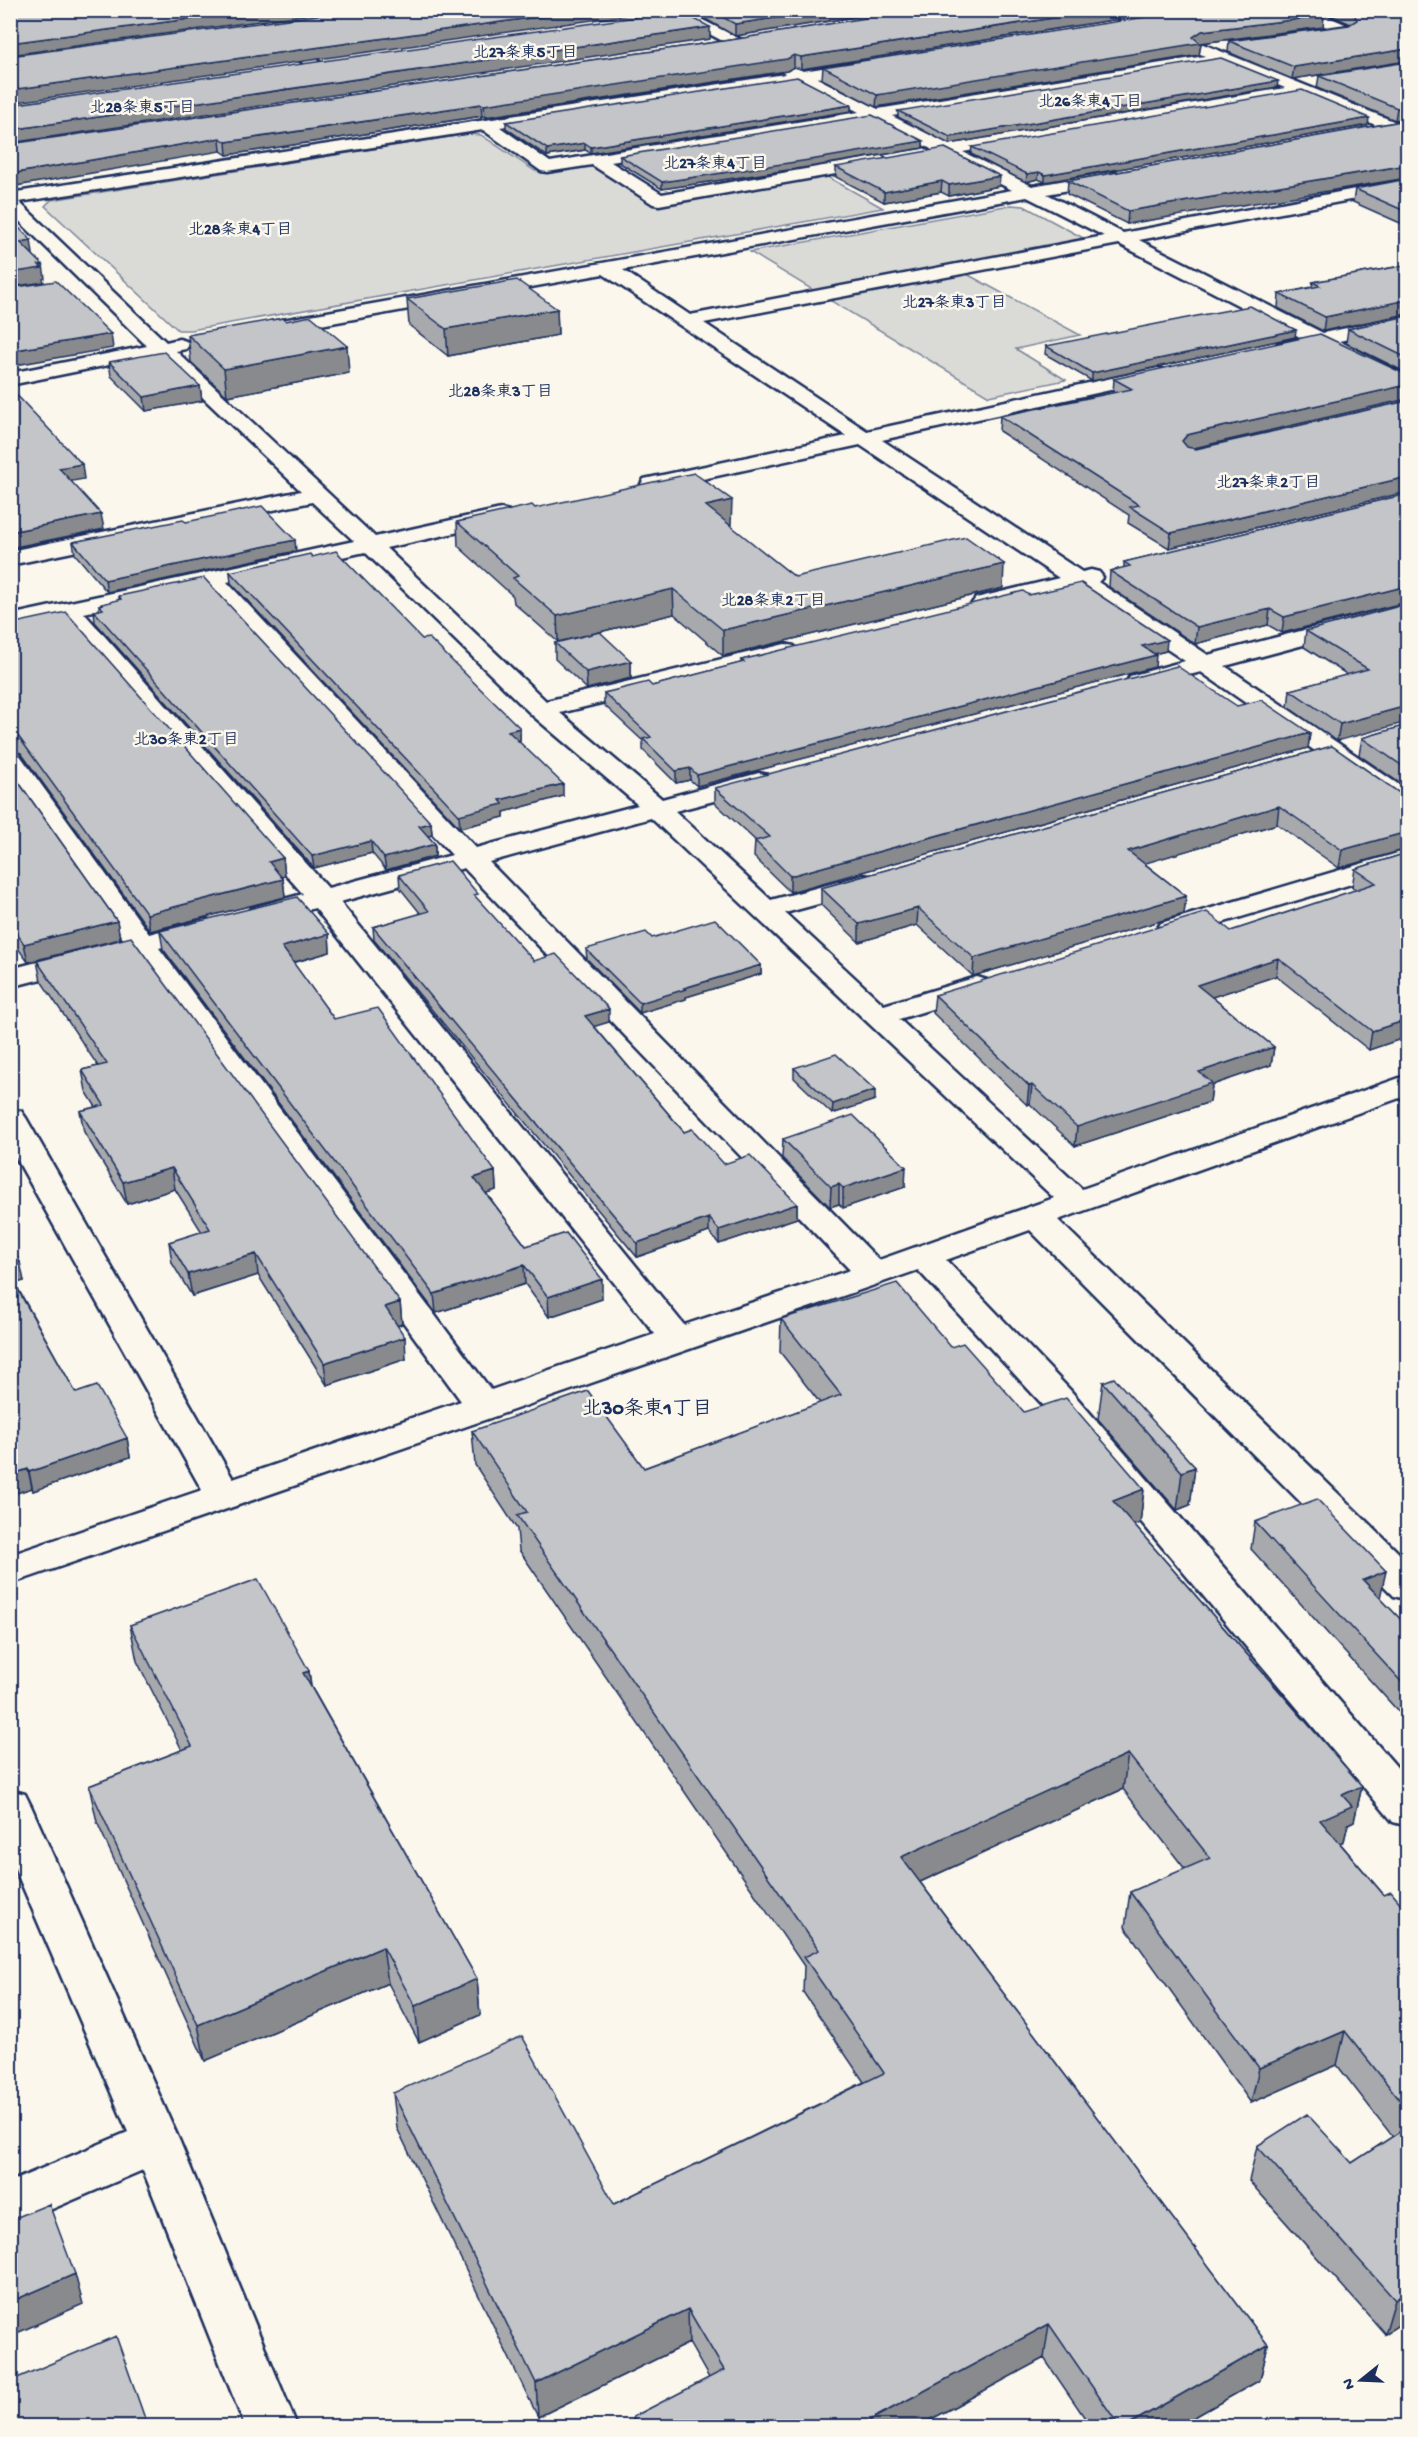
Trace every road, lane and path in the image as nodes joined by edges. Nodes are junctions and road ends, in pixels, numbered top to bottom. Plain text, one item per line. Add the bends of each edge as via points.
1 (232, 10) edge
2 (1105, 10) edge
3 (1298, 10) edge
4 (704, 12) dead end
5 (669, 15) edge
6 (1171, 19) edge
7 (1139, 24) junction
8 (286, 26) edge
9 (260, 29) junction
10 (1106, 29) edge
11 (234, 33) edge
12 (756, 39) edge
13 (1298, 39) edge
14 (733, 42) junction
15 (1237, 44) edge
16 (710, 46) edge
17 (1202, 50) junction
18 (1221, 58) junction
19 (884, 63) edge
20 (340, 64) edge
21 (317, 67) junction
22 (293, 70) edge
23 (800, 76) junction
24 (1304, 86) junction
25 (386, 94) edge
26 (362, 97) junction
27 (339, 101) edge
28 (872, 113) junction
29 (486, 125) junction
30 (1403, 128) edge
31 (1365, 132) edge
32 (422, 135) junction
33 (944, 150) junction
34 (921, 154) edge
35 (898, 158) edge
36 (595, 159) junction
37 (1129, 174) edge
38 (1407, 184) edge
39 (1028, 192) junction
40 (14, 210) edge
41 (1120, 238) junction
42 (607, 268) junction
43 (686, 321) junction
44 (1407, 321) edge
45 (256, 331) edge
46 (1319, 339) junction
47 (197, 342) edge
48 (163, 348) junction
49 (1268, 350) edge
50 (1176, 370) edge
51 (10, 379) edge
52 (1407, 384) edge
53 (863, 438) junction
54 (628, 489) edge
55 (318, 494) junction
56 (523, 512) edge
57 (10, 536) edge
58 (371, 544) junction
59 (18, 557) edge
60 (1118, 571) edge
61 (211, 579) junction
62 (1077, 581) junction
63 (68, 610) junction
64 (957, 610) edge
65 (1407, 610) edge
66 (10, 622) edge
67 (808, 646) edge
68 (1205, 663) junction
69 (1118, 686) edge
70 (541, 710) junction
71 (1368, 743) edge
72 (1333, 753) junction
73 (10, 759) edge
74 (1305, 761) edge
75 (782, 775) edge
76 (1407, 802) edge
77 (656, 808) junction
78 (1407, 858) edge
79 (471, 859) junction
80 (884, 877) edge
81 (322, 898) junction
82 (765, 910) junction
83 (1147, 936) edge
84 (143, 943) junction
85 (10, 978) edge
86 (1000, 980) edge
87 (878, 1016) junction
88 (1407, 1084) edge
89 (10, 1118) edge
90 (1076, 1201) junction
91 (1035, 1216) junction
92 (924, 1256) junction
93 (873, 1274) junction
94 (677, 1340) junction
95 (484, 1406) junction
96 (224, 1495) junction
97 (10, 1570) edge
98 (1407, 1586) edge
99 (10, 1806) edge
100 (1407, 1810) edge
101 (156, 2142) junction
102 (10, 2205) edge
103 (271, 2427) edge

1 - 9 street
2 - 7 street
3 - 13 street via 1347,30
4 - 5 street
5 - 14 street
6 - 7 street
7 - 10 street
7 - 17 street
8 - 9 street
9 - 11 street
9 - 21 street
12 - 14 street
14 - 16 street
14 - 23 street
15 - 17 street
17 - 18 street
18 - 24 street
18 - 28 street
19 - 23 street
20 - 21 street
21 - 22 street
21 - 26 street
23 - 28 street
23 - 29 street
24 - 30 street
24 - 33 street
25 - 26 street
26 - 27 street
26 - 32 street
28 - 33 street
28 - 36 street
29 - 32 street
29 - 36 street via 547,167
30 - 31 street
32 - 40 street
33 - 34 street
33 - 39 street
35 - 36 street via 659,200
37 - 39 street
38 - 41 street
39 - 41 street
39 - 42 street
40 - 48 street via 80,284
41 - 43 street
41 - 46 street
42 - 43 street
42 - 45 street
43 - 53 street
44 - 46 street
46 - 49 street
46 - 52 street
47 - 48 street
48 - 51 street
48 - 55 street
50 - 53 street
53 - 54 street
53 - 62 street
55 - 58 street
55 - 59 street
56 - 58 street
57 - 59 street
58 - 61 street
58 - 70 street
60 - 62 street
61 - 63 street
61 - 79 street
62 - 64 street
62 - 68 street
63 - 66 street
63 - 81 street
65 - 68 street
67 - 70 street
68 - 69 street
68 - 72 street
70 - 77 street
71 - 72 street
72 - 74 street
72 - 76 street
73 - 84 street
75 - 77 street
77 - 79 street
77 - 82 street
78 - 83 street
79 - 81 street
79 - 93 street
80 - 82 street
81 - 84 street
81 - 94 street
82 - 87 street
84 - 85 street
84 - 95 street
86 - 87 street
87 - 90 street
88 - 90 street
89 - 96 street
90 - 91 street
91 - 92 street
91 - 98 street
92 - 93 street
92 - 100 street via 1057,1398
93 - 94 street
94 - 95 street
95 - 96 street
96 - 97 street
99 - 101 street
101 - 102 street
101 - 103 street

